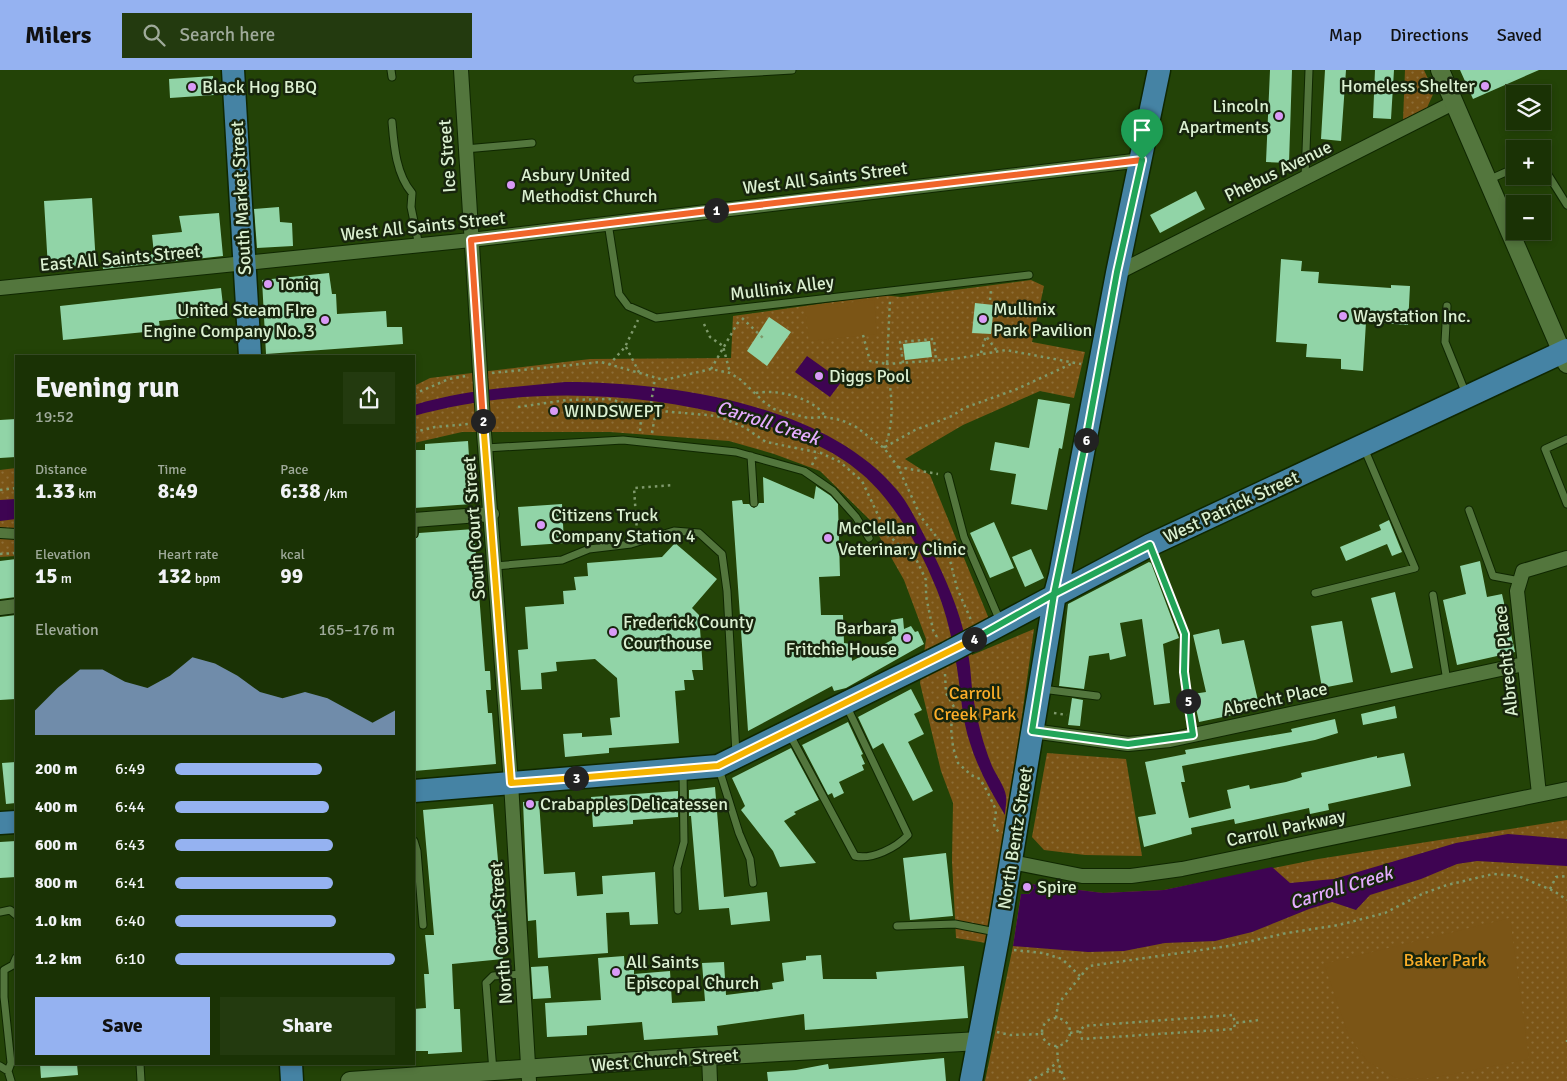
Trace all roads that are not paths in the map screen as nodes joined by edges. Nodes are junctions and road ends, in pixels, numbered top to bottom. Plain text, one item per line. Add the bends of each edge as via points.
1 (233, 70) edge
2 (461, 70) edge
3 (792, 70) edge
4 (1159, 70) edge
5 (1309, 70) edge
6 (1440, 70) edge
7 (638, 79) dead end
8 (1455, 102) junction
9 (392, 122) dead end
10 (532, 143) dead end
11 (466, 149) junction
12 (1142, 160) junction
13 (1506, 172) edge
14 (1305, 178) junction
15 (1551, 179) edge
16 (1488, 180) junction
17 (1567, 205) edge
18 (608, 223) junction
19 (471, 240) junction
20 (419, 246) junction
21 (244, 265) junction
22 (1117, 272) junction
23 (1029, 275) dead end
24 (0, 288) edge
25 (1447, 306) dead end
26 (250, 355) edge
27 (1565, 355) edge
28 (1467, 397) junction
29 (1567, 439) edge
30 (1362, 446) junction
31 (486, 448) junction
32 (751, 456) junction
33 (948, 476) road end
34 (754, 503) dead end
35 (1567, 504) edge
36 (1469, 510) dead end
37 (492, 514) junction
38 (415, 520) edge
39 (0, 533) edge
40 (15, 534) edge
41 (869, 538) dead end
42 (1150, 545) junction
43 (1567, 558) edge
44 (496, 566) junction
45 (1520, 581) junction
46 (1315, 593) dead end
47 (1054, 594) junction
48 (1433, 595) dead end
49 (15, 606) edge
50 (0, 608) edge
51 (1002, 623) junction
52 (1524, 664) junction
53 (1447, 682) junction
54 (1039, 689) junction
55 (1097, 696) dead end
56 (846, 704) junction
57 (1032, 731) junction
58 (788, 732) junction
59 (1193, 735) junction
60 (727, 762) junction
61 (683, 770) junction
62 (511, 783) junction
63 (1567, 789) edge
64 (415, 791) edge
65 (1539, 794) junction
66 (15, 822) edge
67 (0, 823) edge
68 (415, 845) edge
69 (1011, 862) junction
70 (753, 883) dead end
71 (678, 910) dead end
72 (0, 912) edge
73 (15, 914) edge
74 (423, 925) dead end
75 (897, 926) dead end
76 (1005, 941) junction
77 (15, 960) edge
78 (523, 974) junction
79 (988, 1036) junction
80 (709, 1056) junction
81 (140, 1065) edge
82 (291, 1065) edge
83 (0, 1066) edge
84 (8, 1071) junction
85 (493, 1071) junction
86 (529, 1075) edge
87 (11, 1081) edge
88 (141, 1081) edge
89 (292, 1081) edge
90 (350, 1081) edge
91 (710, 1081) edge
92 (971, 1081) edge

1 - 21 main road, South Market Street
2 - 11 street, Ice Street
3 - 7 lane
4 - 12 main road, North Bentz Street
5 - 14 lane
6 - 8 street
8 - 14 street, Phebus Avenue
8 - 16 street
9 - 20 lane via 402,182 412,193 411,208
10 - 11 lane
11 - 19 street, Ice Street
12 - 18 street, West All Saints Street
12 - 22 main road, North Bentz Street
13 - 16 lane
14 - 22 street, Phebus Avenue
15 - 17 lane
16 - 27 street
18 - 19 street, West All Saints Street
18 - 23 lane, Mullinix Alley via 619,294 628,306 656,318
19 - 20 street, West All Saints Street
19 - 31 street, South Court Street
20 - 21 street, West All Saints Street
21 - 24 street, East All Saints Street
21 - 26 main road, South Market Street
22 - 47 main road, North Bentz Street
25 - 28 lane via 1445,342
27 - 28 main road, West Patrick Street
28 - 30 main road, West Patrick Street
29 - 35 lane via 1545,449
30 - 42 main road, West Patrick Street
30 - 46 lane via 1415,568
31 - 32 lane via 623,440
31 - 37 street, South Court Street
32 - 34 lane
32 - 41 lane via 809,474 833,491
33 - 51 lane via 964,537
36 - 45 lane via 1493,576
37 - 38 street
37 - 44 street, South Court Street
39 - 40 street
42 - 47 main road, West Patrick Street
42 - 59 lane via 1185,634 1184,672
43 - 45 street, Albrecht Place via 1523,571
44 - 60 lane via 562,560 589,549 636,543 674,532 698,533 722,554 726,592
44 - 62 street, South Court Street
45 - 52 street, Albrecht Place via 1517,591
47 - 51 main road, West Patrick Street
47 - 54 main road, North Bentz Street
48 - 53 lane
49 - 50 street
51 - 56 main road, West Patrick Street via 974,627 946,661
52 - 53 street, Abrecht Place
52 - 65 street, Albrecht Place
53 - 59 street, Abrecht Place
54 - 55 lane
54 - 57 main road, North Bentz Street
56 - 58 main road, West Patrick Street
56 - 58 lane via 908,835 900,843 871,856 855,856
57 - 59 street, Abrecht Place via 1128,744
57 - 69 main road, North Bentz Street
58 - 60 main road, West Patrick Street
60 - 61 main road, West Patrick Street
60 - 70 lane via 739,833 750,859
61 - 62 main road, West Patrick Street
61 - 71 lane via 684,842 677,868
62 - 64 main road, West Patrick Street
62 - 78 street, North Court Street
63 - 65 street, Carroll Parkway
65 - 69 street, Carroll Parkway via 1182,869 1131,876 1082,876
66 - 67 main road
68 - 74 lane
69 - 76 main road, North Bentz Street
72 - 73 lane via 10,910
75 - 76 lane via 955,924
76 - 79 main road, North Bentz Street
77 - 84 lane via 4,970 11,1063
78 - 85 lane via 493,976 486,983
78 - 86 street, North Court Street
79 - 80 street, West Church Street
79 - 92 main road, North Bentz Street
80 - 86 street, West Church Street
80 - 91 street
81 - 88 lane
82 - 89 main road
83 - 84 lane
84 - 87 lane
85 - 86 street, West Church Street
85 - 90 street, West Church Street

